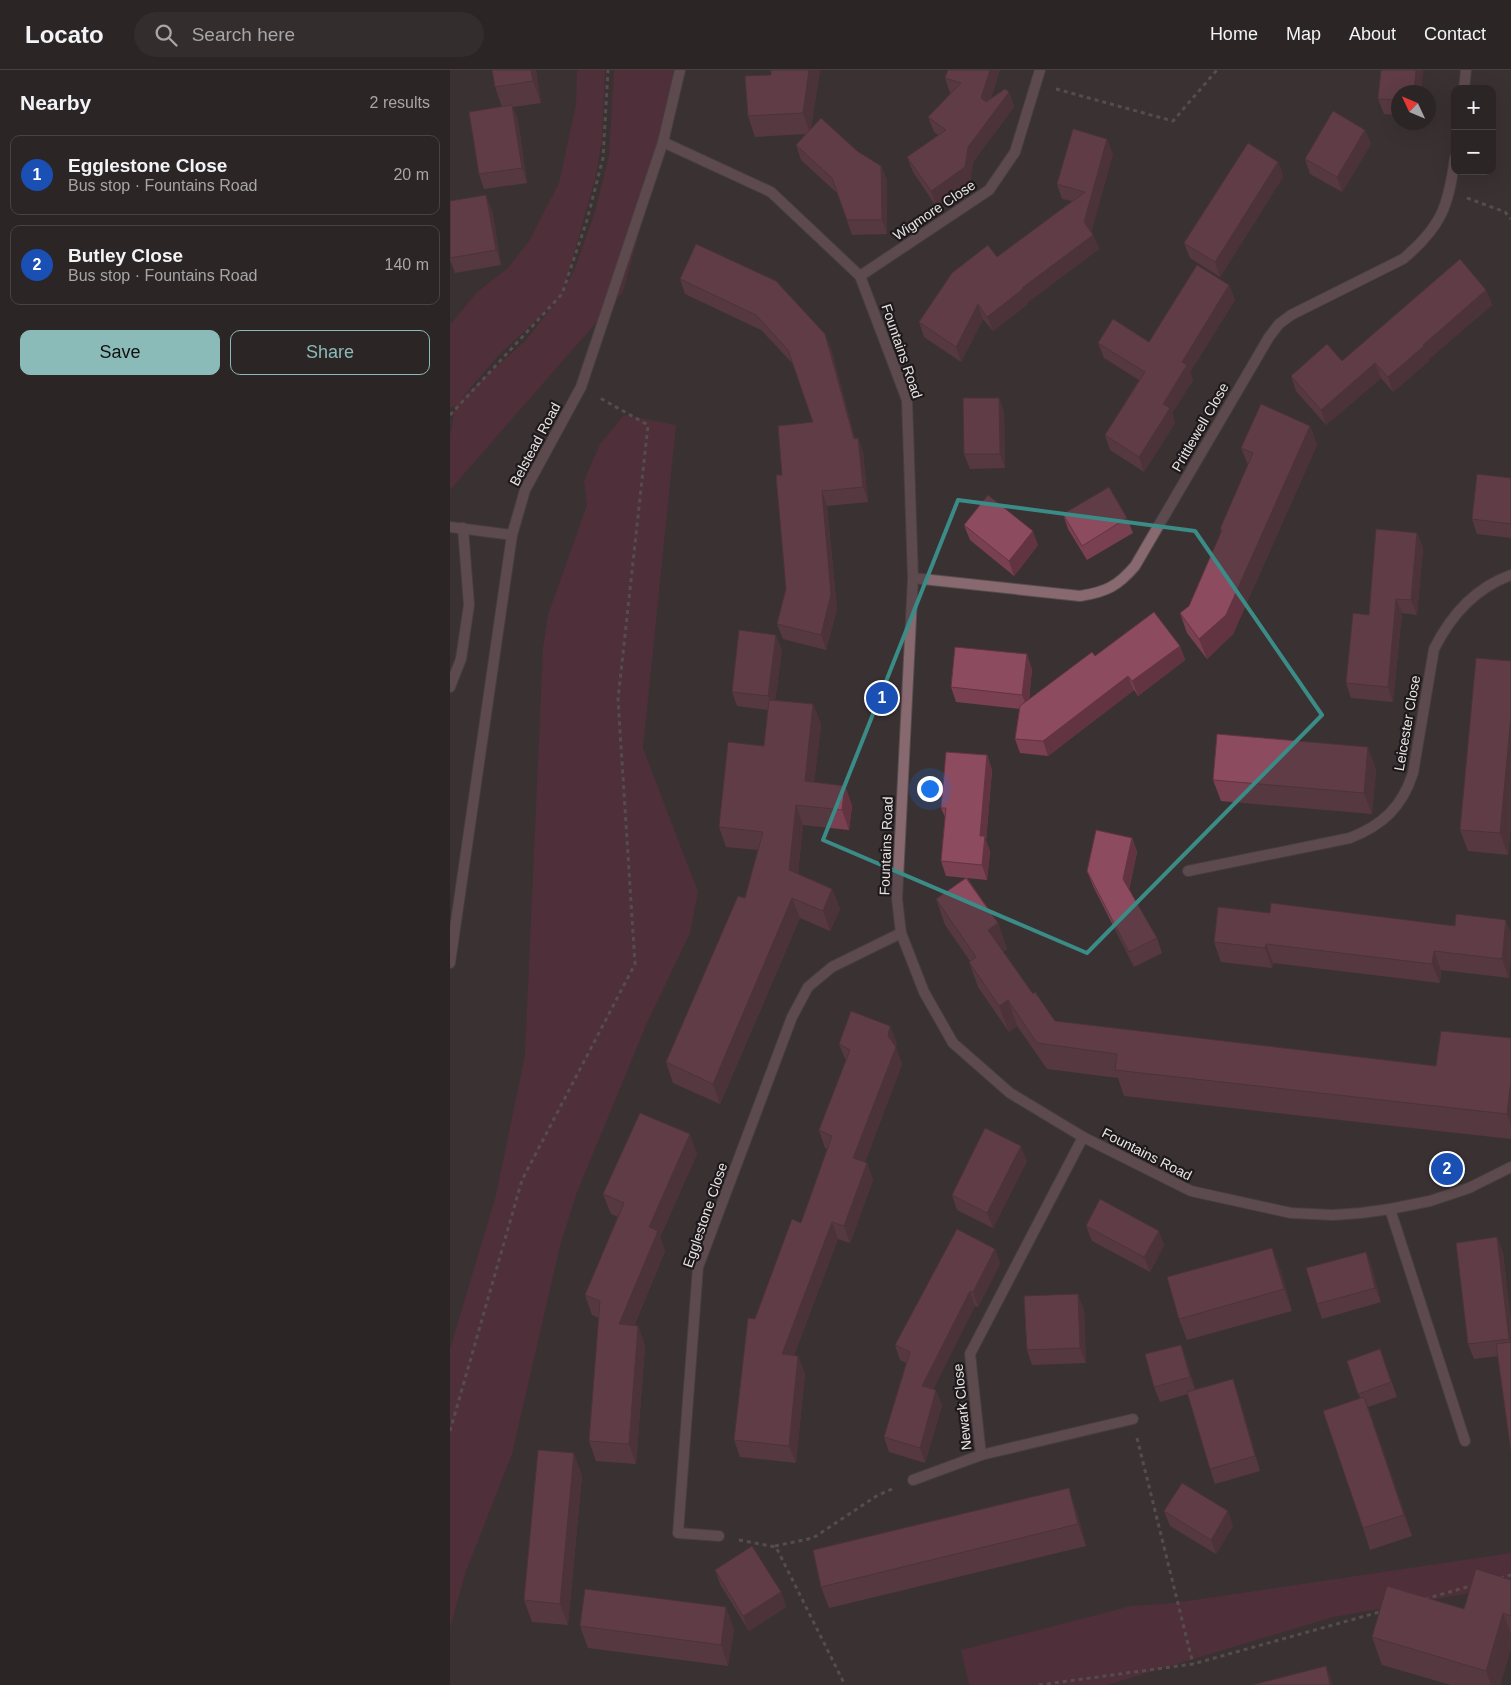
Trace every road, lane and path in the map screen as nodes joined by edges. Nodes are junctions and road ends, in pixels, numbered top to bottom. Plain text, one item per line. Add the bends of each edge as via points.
1 (608, 70) edge
2 (680, 70) edge
3 (1040, 70) edge
4 (1217, 70) edge
5 (1466, 70) edge
6 (1036, 84) junction
7 (1464, 85) edge
8 (663, 142) junction
9 (1452, 175) edge
10 (1450, 192) junction
11 (1511, 219) edge
12 (860, 276) junction
13 (581, 387) junction
14 (450, 415) edge
15 (450, 526) edge
16 (463, 528) junction
17 (512, 535) junction
18 (1511, 575) edge
19 (913, 578) junction
20 (450, 687) edge
21 (1188, 871) dead end
22 (901, 933) junction
23 (450, 963) edge
24 (1083, 1137) junction
25 (1511, 1168) edge
26 (1390, 1210) junction
27 (1133, 1419) joint
28 (450, 1431) edge
29 (1465, 1441) dead end
30 (981, 1455) junction
31 (913, 1480) joint
32 (719, 1536) joint
33 (776, 1547) junction
34 (1511, 1575) edge
35 (1492, 1580) edge
36 (1483, 1583) edge
37 (1418, 1601) edge
38 (1389, 1609) edge
39 (1193, 1664) junction
40 (845, 1685) edge
41 (1039, 1685) edge

1 - 14 path via 603,158 587,220 562,294
2 - 8 street, Belstead Road
3 - 6 street, Wigmore Close
4 - 6 path via 1173,121
5 - 7 street
6 - 12 street, Wigmore Close via 1015,152 989,190
8 - 12 street, Fountains Road via 771,192
8 - 13 street, Belstead Road
9 - 10 street, Prittlewell Close
10 - 11 path via 1505,212
10 - 19 street, Prittlewell Close via 1443,213 1431,232 1403,259 1278,324 1135,566 1113,588 1080,596
12 - 19 street, Fountains Road via 907,400
13 - 17 street, Belstead Road via 525,490
13 - 28 path via 648,425 618,699 635,964 522,1180
15 - 16 street
16 - 17 street
16 - 20 street via 469,605 461,659
17 - 23 street, Belstead Road
18 - 21 street, Leicester Close via 1490,584 1467,601 1442,632 1434,649 1413,773 1408,788 1392,813 1366,832 1350,838
19 - 22 street, Fountains Road via 897,899
22 - 24 street, Fountains Road via 924,992 953,1043 1010,1093
22 - 32 street, Egglestone Close via 832,968 808,987 792,1017 698,1267 678,1533
24 - 26 street, Fountains Road via 1191,1191 1291,1213 1333,1215
24 - 30 street, Newark Close via 970,1354
25 - 26 street, Fountains Road via 1469,1188
26 - 29 street
27 - 30 street, Newark Close
27 - 39 path
30 - 31 street
31 - 33 path via 878,1496 813,1538
32 - 33 path
33 - 40 path
34 - 35 path
36 - 37 path
38 - 39 path
39 - 41 path

